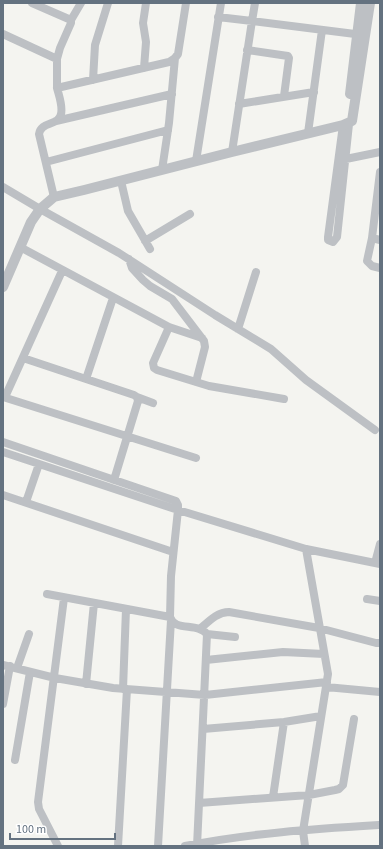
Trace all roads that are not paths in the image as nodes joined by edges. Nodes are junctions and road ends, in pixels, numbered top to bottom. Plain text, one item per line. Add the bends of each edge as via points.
1 (32, 3) edge
2 (81, 3) edge
3 (108, 3) edge
4 (146, 3) edge
5 (186, 3) edge
6 (221, 3) edge
7 (255, 3) edge
8 (361, 3) edge
9 (370, 3) edge
10 (218, 17) junction
11 (71, 20) junction
12 (252, 21) junction
13 (322, 30) junction
14 (3, 34) edge
15 (361, 35) junction
16 (247, 50) junction
17 (175, 58) junction
18 (58, 59) junction
19 (144, 68) junction
20 (93, 80) junction
21 (57, 88) junction
22 (314, 92) junction
23 (172, 94) junction
24 (284, 96) junction
25 (239, 104) junction
26 (56, 121) junction
27 (346, 125) junction
28 (168, 130) junction
29 (308, 133) junction
30 (232, 152) junction
31 (380, 152) edge
32 (342, 159) junction
33 (196, 161) junction
34 (46, 162) junction
35 (162, 170) junction
36 (380, 172) edge
37 (121, 181) junction
38 (3, 187) edge
39 (379, 190) edge
40 (54, 197) junction
41 (40, 209) junction
42 (190, 214) dead end
43 (376, 239) edge
44 (145, 241) junction
45 (20, 247) junction
46 (150, 249) dead end
47 (129, 259) junction
48 (380, 268) edge
49 (62, 271) junction
50 (256, 272) dead end
51 (3, 287) edge
52 (113, 298) junction
53 (169, 327) junction
54 (238, 329) junction
55 (202, 338) junction
56 (23, 358) junction
57 (86, 379) junction
58 (196, 382) junction
59 (4, 397) edge
60 (137, 397) junction
61 (284, 399) dead end
62 (154, 403) dead end
63 (375, 430) dead end
64 (128, 436) junction
65 (3, 442) edge
66 (17, 447) junction
67 (3, 452) edge
68 (13, 456) junction
69 (196, 458) dead end
70 (39, 464) junction
71 (114, 480) junction
72 (3, 495) edge
73 (26, 502) junction
74 (178, 510) junction
75 (380, 544) edge
76 (306, 549) junction
77 (173, 552) junction
78 (378, 564) edge
79 (46, 594) dead end
80 (64, 598) junction
81 (367, 599) dead end
82 (380, 601) edge
83 (94, 603) junction
84 (126, 609) junction
85 (171, 618) junction
86 (319, 628) junction
87 (203, 632) junction
88 (29, 634) dead end
89 (235, 637) dead end
90 (380, 643) edge
91 (324, 654) junction
92 (206, 660) junction
93 (10, 666) edge
94 (30, 672) junction
95 (55, 678) junction
96 (86, 684) junction
97 (327, 684) junction
98 (125, 689) junction
99 (167, 692) junction
100 (380, 692) edge
101 (205, 694) junction
102 (3, 704) edge
103 (321, 716) junction
104 (354, 719) dead end
105 (284, 722) junction
106 (203, 729) junction
107 (15, 760) dead end
108 (309, 795) junction
109 (273, 798) junction
110 (199, 804) junction
111 (380, 825) edge
112 (303, 830) junction
113 (226, 842) edge
114 (197, 845) edge
115 (58, 846) edge
116 (118, 846) edge
117 (158, 846) edge
118 (185, 846) edge
119 (306, 846) edge

1 - 11 street
2 - 11 street
3 - 20 street via 95,45
4 - 19 street via 143,23 146,42
5 - 17 street via 178,54
6 - 10 street
7 - 12 street
8 - 15 street
9 - 15 street
10 - 12 street
10 - 33 street
11 - 18 street
12 - 13 street
12 - 16 street
13 - 15 street
13 - 22 street
14 - 18 street
15 - 27 street via 354,119
16 - 24 street via 288,56
16 - 25 street
17 - 19 street
17 - 23 street
18 - 21 street
19 - 20 street
20 - 21 street
21 - 26 street via 62,113
22 - 24 street
22 - 29 street
23 - 26 street
23 - 28 street
24 - 25 street
25 - 30 street
26 - 34 street via 43,126 39,134
27 - 29 street
27 - 32 street
28 - 34 street
28 - 35 street
29 - 30 street
30 - 33 street
31 - 32 street
32 - 32 street via 337,237 333,242 328,240 328,237
33 - 35 street
34 - 40 street
35 - 37 street
36 - 39 street
37 - 40 street
37 - 44 street via 128,211
38 - 41 street
39 - 43 street
40 - 41 street
41 - 45 street
41 - 47 street
42 - 44 street
43 - 48 street via 367,261 372,266
44 - 46 street
45 - 49 street
45 - 51 street
47 - 54 street
47 - 55 street via 132,268 143,280 172,299
49 - 52 street
49 - 56 street
50 - 54 street
52 - 53 street
52 - 57 street
53 - 55 street
53 - 58 street via 153,363 154,368
54 - 63 street via 271,349 306,380
55 - 58 street via 205,347
56 - 57 street
56 - 59 street
57 - 60 street
58 - 61 street
59 - 64 street
60 - 62 street
60 - 64 street
64 - 69 street
64 - 71 street
65 - 66 street
66 - 68 street
66 - 71 street
67 - 68 street
68 - 70 street
70 - 73 street
70 - 74 street
71 - 74 street via 176,501
72 - 73 street
73 - 77 street
74 - 76 street
74 - 77 street
75 - 78 street
76 - 78 street
76 - 86 street
77 - 85 street
79 - 80 street
80 - 83 street
80 - 95 street
81 - 82 street
83 - 84 street
83 - 96 street
84 - 85 street
84 - 98 street
85 - 87 street via 176,625
85 - 99 street
86 - 87 street via 224,612 215,616
86 - 90 street
86 - 91 street
87 - 89 street
87 - 92 street
88 - 93 street
91 - 92 street via 283,652
91 - 97 street
92 - 101 street
93 - 94 street
93 - 102 street
94 - 95 street
94 - 107 street
95 - 96 street
95 - 115 street via 38,802 39,810
96 - 98 street
97 - 100 street
97 - 101 street
97 - 103 street
98 - 99 street
98 - 116 street
99 - 101 street
99 - 117 street
101 - 106 street
103 - 105 street
103 - 108 street
104 - 108 street via 343,785 339,789
105 - 106 street
105 - 109 street
106 - 110 street
108 - 109 street
108 - 112 street
109 - 110 street
110 - 114 street
111 - 112 street
112 - 113 street
112 - 119 street
113 - 114 street
114 - 118 street

